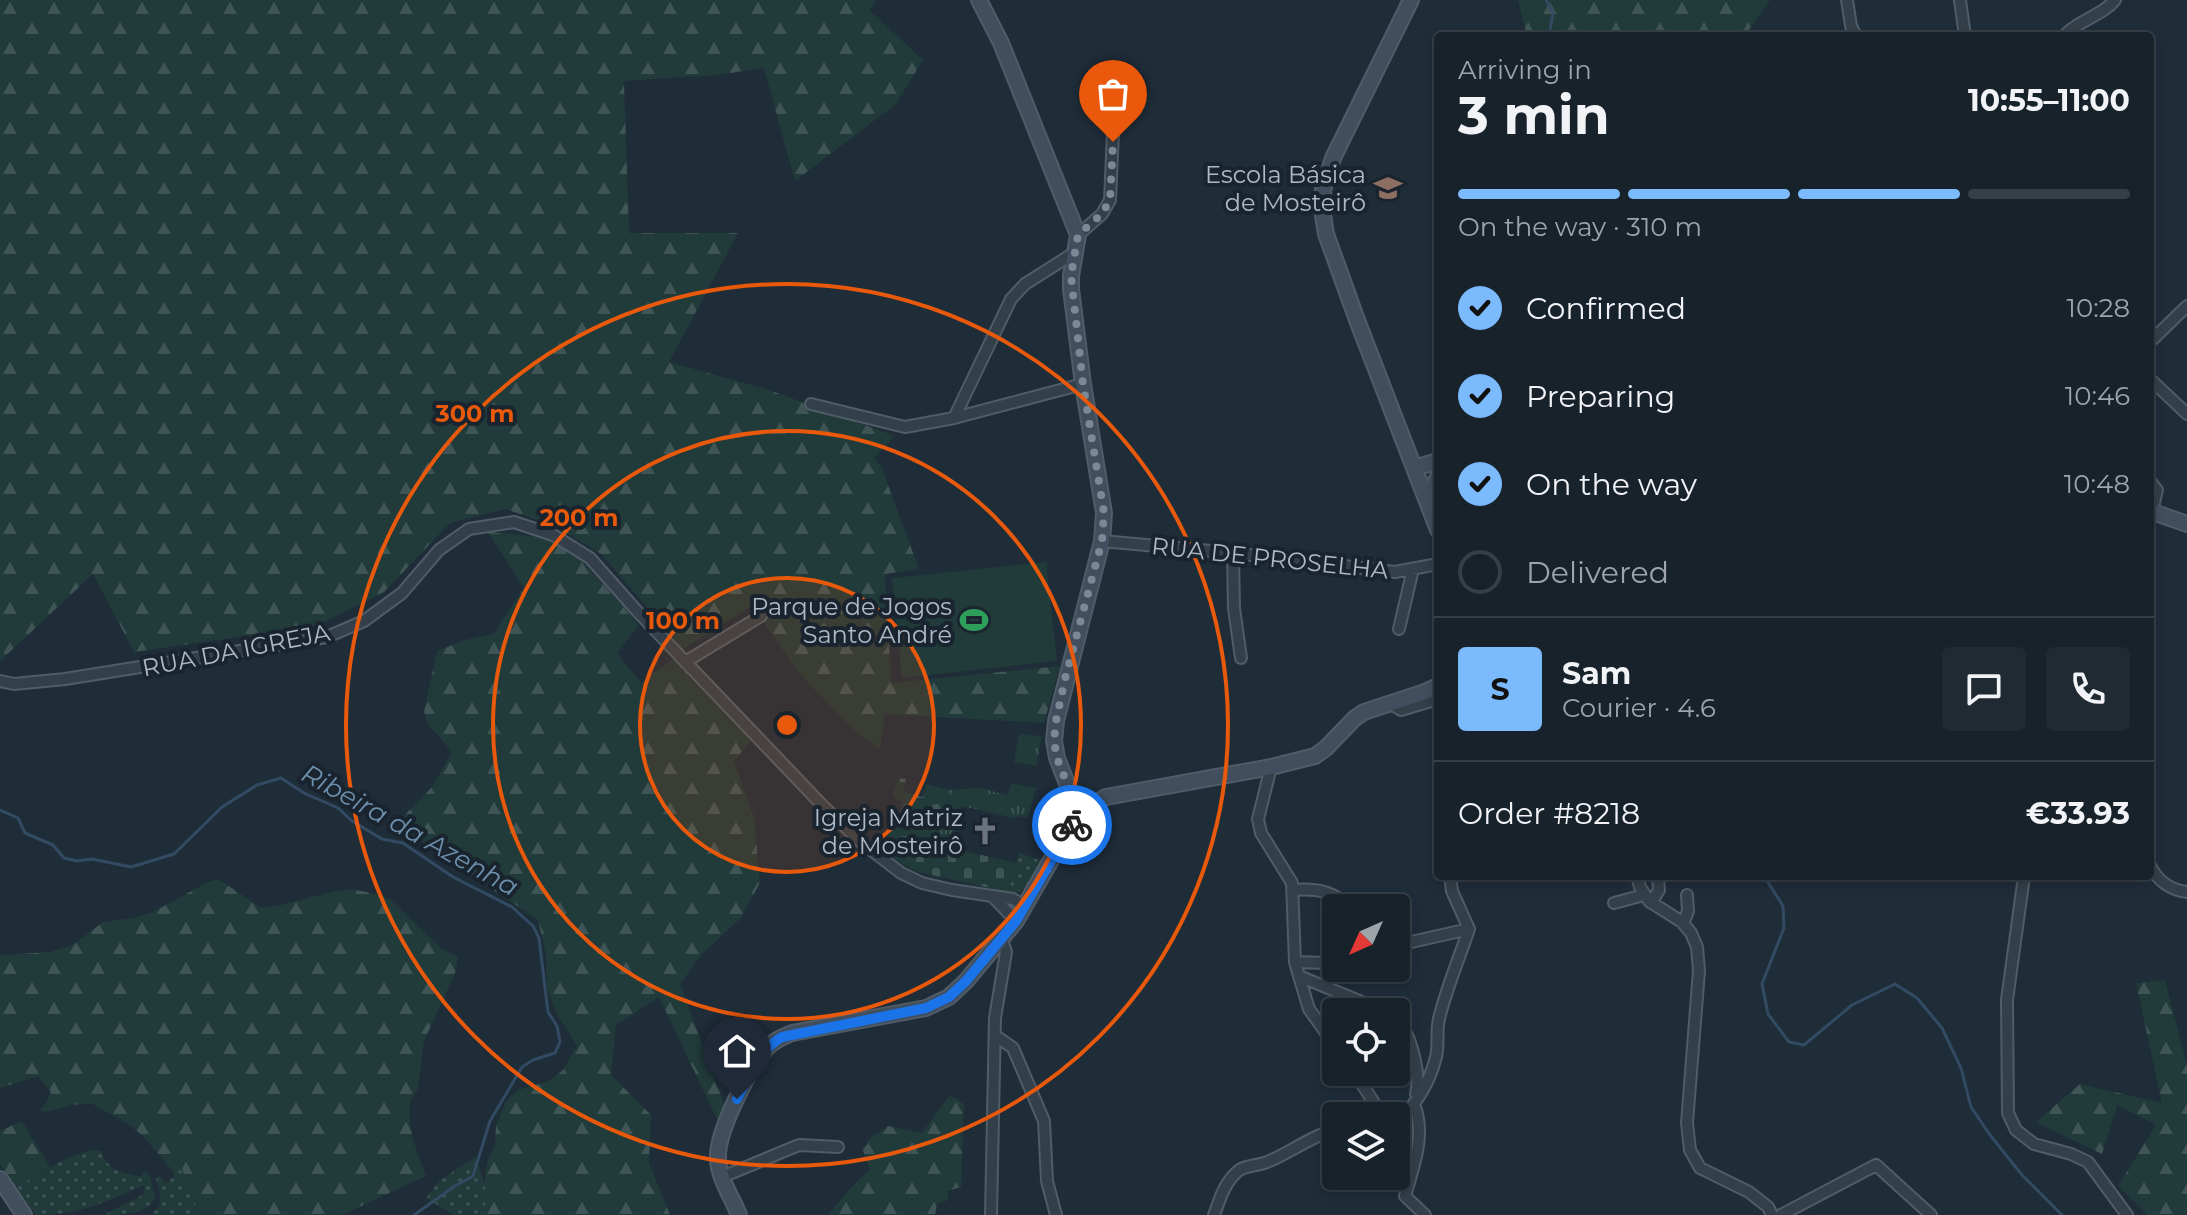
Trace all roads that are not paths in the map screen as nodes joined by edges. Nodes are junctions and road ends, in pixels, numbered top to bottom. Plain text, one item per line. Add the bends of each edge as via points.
1 (979, 0) edge
2 (1411, 0) edge
3 (1847, 0) edge
4 (1960, 0) edge
5 (2115, 0) edge
6 (1854, 32) edge
7 (1964, 32) edge
8 (2067, 32) edge
9 (1114, 110) dead end
10 (1078, 235) junction
11 (1074, 253) junction
12 (2187, 306) edge
13 (2154, 338) edge
14 (2154, 383) edge
15 (1083, 384) junction
16 (2160, 388) junction
17 (2154, 394) edge
18 (811, 404) dead end
19 (2187, 414) edge
20 (954, 418) junction
21 (1434, 462) edge
22 (1414, 468) junction
23 (1434, 485) edge
24 (1427, 498) junction
25 (2154, 515) edge
26 (1434, 518) edge
27 (2187, 524) edge
28 (1102, 541) junction
29 (1233, 553) junction
30 (1434, 565) edge
31 (1413, 569) junction
32 (761, 616) dead end
33 (1399, 629) dead end
34 (1241, 658) dead end
35 (685, 662) junction
36 (0, 681) edge
37 (1434, 688) edge
38 (1434, 700) edge
39 (1394, 701) junction
40 (1271, 767) junction
41 (1082, 812) junction
42 (2154, 873) edge
43 (1451, 880) edge
44 (1639, 880) edge
45 (1658, 880) edge
46 (2024, 880) edge
47 (1293, 890) junction
48 (2187, 892) edge
49 (1331, 894) edge
50 (1687, 895) dead end
51 (992, 896) junction
52 (1648, 899) junction
53 (1614, 903) dead end
54 (1025, 906) junction
55 (1016, 921) junction
56 (1683, 924) junction
57 (1469, 929) junction
58 (1002, 940) junction
59 (1410, 942) edge
60 (1295, 962) junction
61 (1322, 963) edge
62 (1299, 976) junction
63 (1352, 998) edge
64 (1322, 1027) edge
65 (996, 1036) junction
66 (1410, 1047) edge
67 (1414, 1104) junction
68 (1410, 1108) edge
69 (1322, 1134) edge
70 (838, 1147) dead end
71 (722, 1177) junction
72 (0, 1179) edge
73 (24, 1215) edge
74 (739, 1215) edge
75 (991, 1215) edge
76 (1056, 1215) edge
77 (1214, 1215) edge
78 (1425, 1215) edge
79 (1771, 1215) edge
80 (1781, 1215) edge
81 (1931, 1215) edge
82 (2127, 1215) edge

1 - 10 main road
2 - 22 main road via 1333,158 1323,190 1323,215
3 - 6 street
4 - 7 street
5 - 8 street
9 - 10 street via 1110,200
10 - 11 main road
11 - 15 main road via 1071,289
11 - 20 street via 1011,299
12 - 13 street
14 - 16 street
15 - 20 street
15 - 28 main road via 1104,513
16 - 17 street
16 - 19 street
18 - 20 street via 905,427
21 - 22 main road
22 - 24 main road
23 - 24 main road
24 - 26 main road
25 - 27 main road
28 - 29 street, RUA DE PROSELHA
28 - 41 main road via 1054,741
29 - 31 street, RUA DE PROSELHA via 1395,572
29 - 34 street
30 - 31 street, RUA DE PROSELHA
31 - 33 street
32 - 35 street
35 - 36 street, RUA DA IGREJA via 590,558 553,535 514,522 469,529 439,550 402,593 364,621 327,637 65,679
35 - 51 street, RUA DA IGREJA via 823,806 901,873 922,883
37 - 39 main road
38 - 39 street via 1401,710
39 - 40 main road via 1355,718 1315,756
40 - 41 main road via 1106,797
40 - 47 street via 1258,819
41 - 54 main road
42 - 48 street via 2166,885
43 - 57 street
44 - 52 street
45 - 52 street via 1659,890
46 - 82 street via 2007,1000 2008,1113 2016,1130 2034,1144 2088,1162
47 - 49 street
47 - 60 street
50 - 56 street
51 - 54 street, RUA DA IGREJA
51 - 55 street
52 - 53 street
52 - 56 street
54 - 55 main road
55 - 58 main road
56 - 79 street via 1697,947 1699,971 1687,1123 1690,1150 1700,1168 1749,1192
57 - 59 street
57 - 67 street via 1439,1020 1436,1056
58 - 65 street via 1006,952
58 - 71 main road via 941,1003 792,1033 770,1045 746,1081 720,1139
60 - 61 street
60 - 62 street
62 - 63 street
62 - 64 street via 1309,1009
65 - 75 street
65 - 76 street via 1013,1048 1044,1121 1047,1181
66 - 67 street via 1417,1067
67 - 68 street
67 - 78 street via 1420,1119 1418,1153 1405,1196
69 - 77 street via 1263,1164 1240,1168
70 - 71 street via 799,1145
71 - 74 main road
72 - 73 main road
80 - 81 street via 1876,1165

